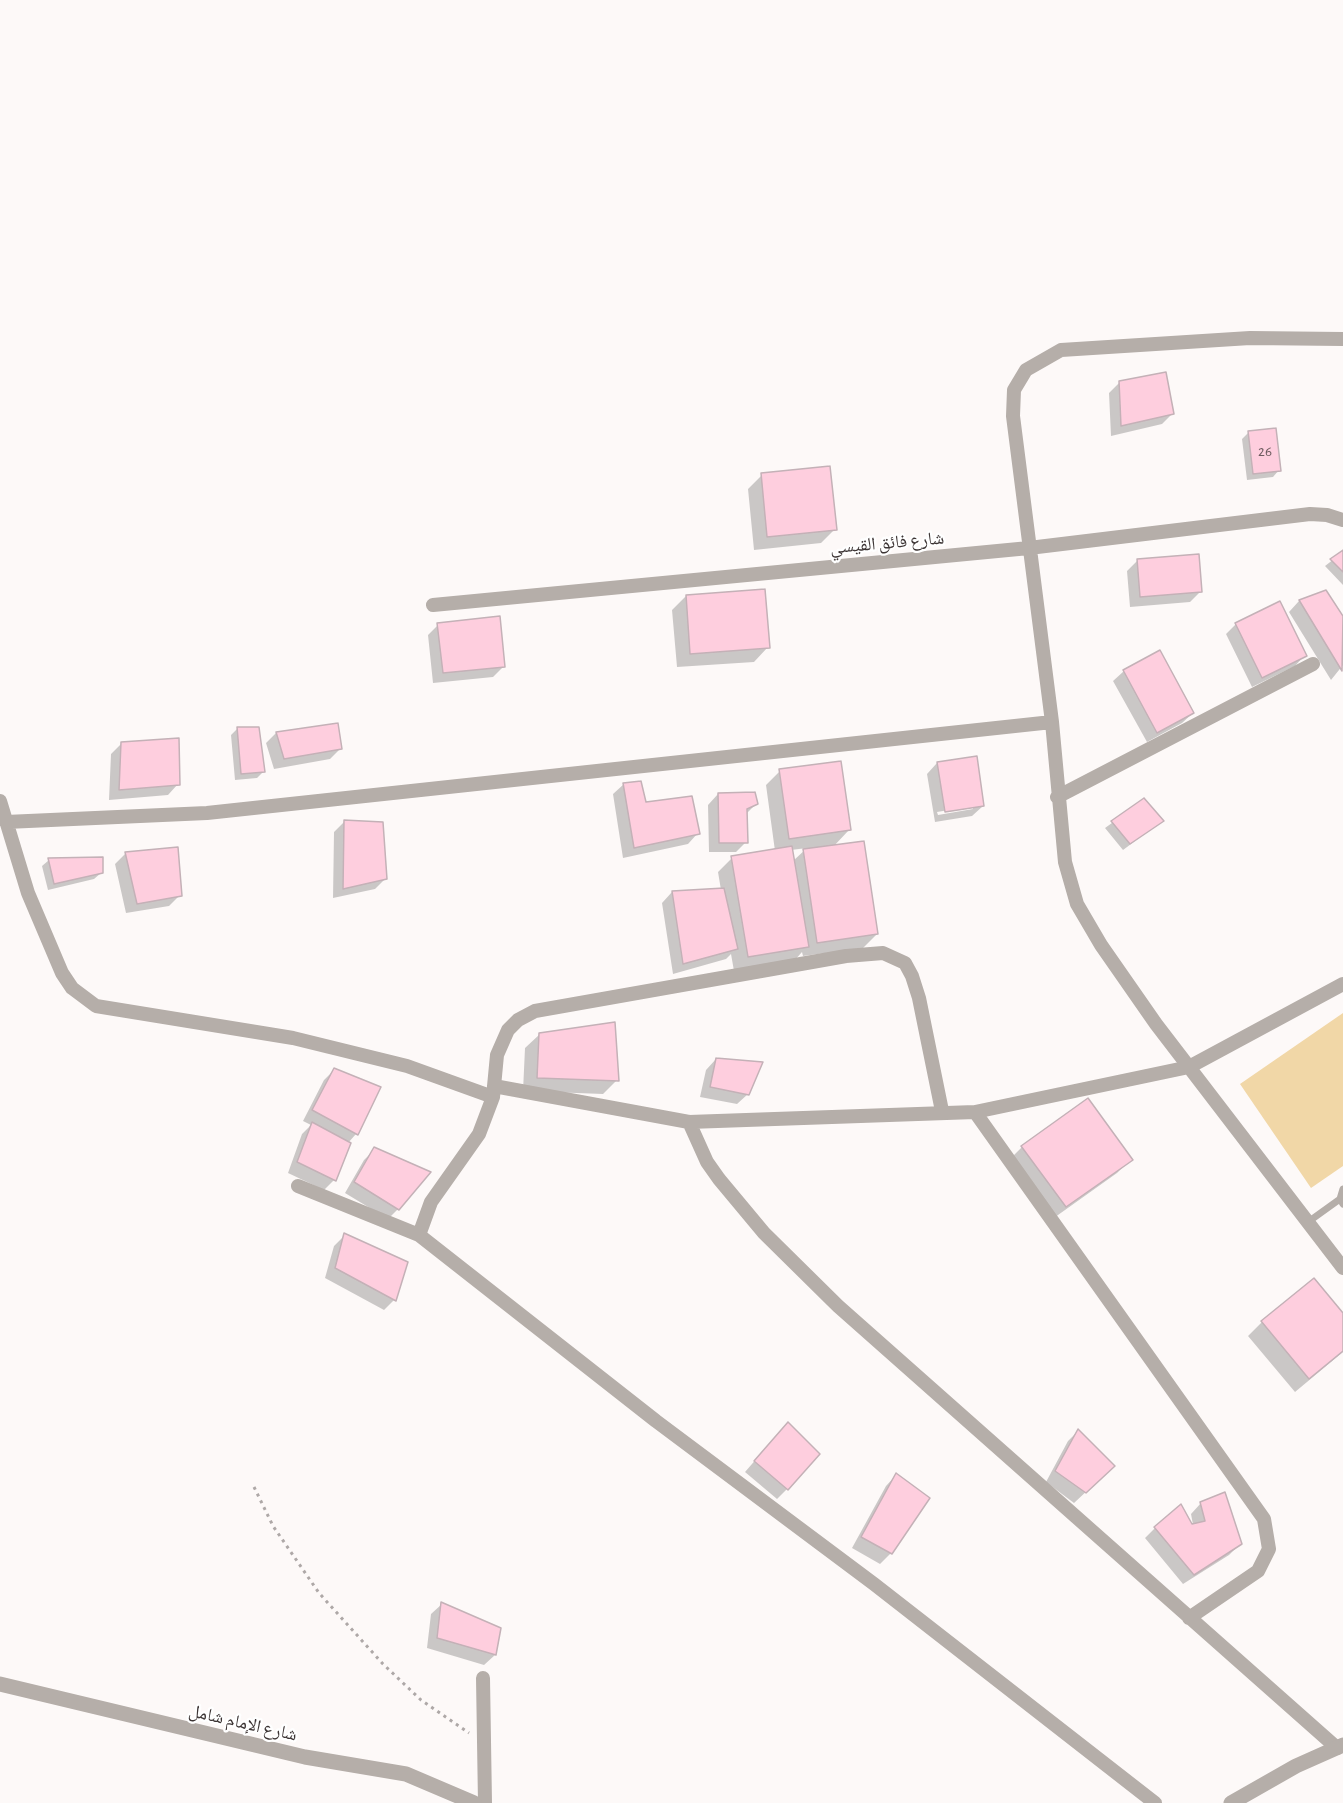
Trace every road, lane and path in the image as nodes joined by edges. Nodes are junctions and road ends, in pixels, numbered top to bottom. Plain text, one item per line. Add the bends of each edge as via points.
1 (1343, 339) edge
2 (1343, 520) edge
3 (1029, 548) junction
4 (432, 605) dead end
5 (1313, 664) dead end
6 (1052, 722) junction
7 (1057, 796) junction
8 (0, 801) edge
9 (6, 822) junction
10 (1343, 984) edge
11 (1189, 1067) junction
12 (494, 1091) junction
13 (942, 1111) junction
14 (975, 1112) junction
15 (689, 1122) junction
16 (298, 1186) dead end
17 (1343, 1189) edge
18 (1341, 1202) edge
19 (1308, 1222) junction
20 (419, 1235) junction
21 (1343, 1268) edge
22 (254, 1487) dead end
23 (1189, 1618) junction
24 (483, 1678) dead end
25 (0, 1684) edge
26 (483, 1743) junction
27 (1340, 1746) edge
28 (474, 1803) edge
29 (484, 1803) edge
30 (1155, 1803) edge
31 (1231, 1803) edge

1 - 3 street via 1250,338 1061,350 1026,370 1014,390 1013,416
2 - 3 street, شارع فائق القيسي via 1310,514
3 - 4 street, شارع فائق القيسي
3 - 6 street
5 - 7 street
6 - 7 street
6 - 9 street via 207,813
7 - 11 street via 1065,862 1077,904 1101,945
8 - 9 street
9 - 12 street via 28,893 63,973 72,988 96,1006 293,1038
10 - 11 street
11 - 14 street
11 - 19 street
12 - 13 street via 497,1055 508,1030 535,1011 872,952 896,957 912,976
12 - 15 street
12 - 20 street via 471,1148 431,1202
13 - 14 street
13 - 15 street
14 - 23 street via 1264,1519 1269,1549 1258,1571
15 - 23 street via 718,1179 764,1233 838,1306
16 - 20 street
17 - 18 lane
18 - 19 lane
19 - 21 street
20 - 30 street
22 - 26 path via 273,1526 319,1593 421,1700
23 - 27 street
24 - 26 street
25 - 28 street, شارع الإمام شامل via 305,1757 406,1774
26 - 29 street
27 - 31 street

